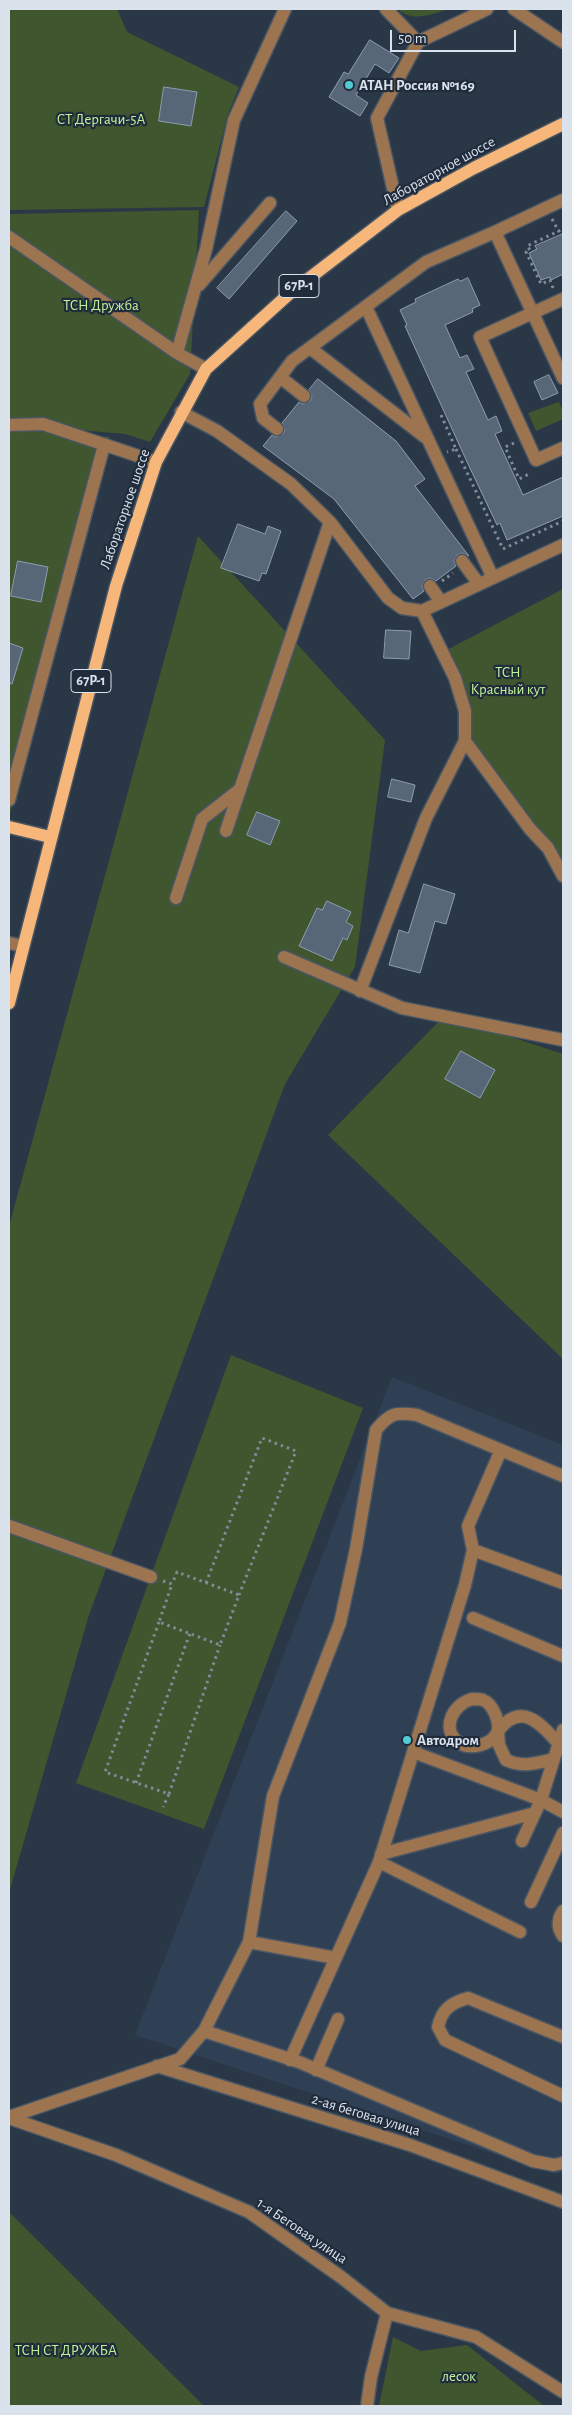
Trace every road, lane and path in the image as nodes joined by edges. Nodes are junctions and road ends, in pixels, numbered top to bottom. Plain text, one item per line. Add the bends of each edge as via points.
1 (285, 9) edge
2 (386, 9) edge
3 (487, 9) edge
4 (514, 9) edge
5 (418, 42) junction
6 (563, 42) edge
7 (563, 124) edge
8 (563, 200) edge
9 (270, 203) dead end
10 (398, 210) junction
11 (551, 215) dead end
12 (563, 229) edge
13 (495, 232) junction
14 (558, 232) junction
15 (9, 237) edge
16 (195, 288) junction
17 (562, 293) edge
18 (366, 307) junction
19 (533, 313) junction
20 (310, 348) junction
21 (177, 353) junction
22 (206, 370) junction
23 (280, 377) junction
24 (563, 378) edge
25 (304, 396) dead end
26 (181, 412) junction
27 (441, 415) dead end
28 (9, 425) edge
29 (277, 429) dead end
30 (427, 438) junction
31 (517, 441) dead end
32 (104, 445) junction
33 (456, 448) junction
34 (563, 448) edge
35 (442, 455) dead end
36 (156, 462) junction
37 (532, 473) dead end
38 (563, 521) edge
39 (330, 522) junction
40 (563, 545) edge
41 (462, 561) dead end
42 (493, 578) junction
43 (479, 584) junction
44 (430, 586) dead end
45 (441, 602) junction
46 (422, 612) junction
47 (465, 741) junction
48 (239, 790) junction
49 (9, 800) edge
50 (9, 827) edge
51 (226, 831) dead end
52 (50, 837) junction
53 (563, 876) edge
54 (176, 898) dead end
55 (9, 943) edge
56 (23, 946) junction
57 (284, 957) dead end
58 (360, 990) junction
59 (9, 1003) edge
60 (563, 1040) edge
61 (501, 1450) junction
62 (563, 1476) edge
63 (9, 1526) edge
64 (473, 1550) junction
65 (151, 1577) joint
66 (206, 1583) junction
67 (563, 1583) edge
68 (172, 1584) junction
69 (239, 1595) junction
70 (472, 1618) dead end
71 (159, 1622) junction
72 (190, 1633) junction
73 (220, 1645) junction
74 (563, 1656) edge
75 (563, 1730) edge
76 (561, 1744) edge
77 (413, 1752) junction
78 (554, 1759) junction
79 (136, 1783) junction
80 (169, 1794) junction
81 (541, 1800) junction
82 (164, 1807) dead end
83 (563, 1812) edge
84 (535, 1813) junction
85 (563, 1833) edge
86 (522, 1841) dead end
87 (380, 1858) junction
88 (531, 1902) dead end
89 (563, 1911) edge
90 (520, 1932) dead end
91 (563, 1936) edge
92 (249, 1942) junction
93 (336, 1958) junction
94 (338, 2019) dead end
95 (204, 2031) junction
96 (563, 2037) edge
97 (290, 2060) junction
98 (157, 2066) junction
99 (316, 2070) junction
100 (563, 2096) edge
101 (9, 2118) edge
102 (563, 2163) edge
103 (563, 2202) edge
104 (387, 2313) junction
105 (563, 2392) edge
106 (367, 2406) edge

1 - 16 street via 234,120
2 - 5 street
3 - 5 street
4 - 6 street
5 - 10 street via 378,118
7 - 10 main road, Лабораторное шоссе / 67Р-1
8 - 13 street
9 - 16 street
10 - 22 main road, Лабораторное шоссе / 67Р-1 via 290,293
11 - 14 path
12 - 14 path
13 - 18 street via 426,262
13 - 19 street
14 - 17 path via 527,246 530,250 526,252 541,284 550,280 554,290
15 - 21 street
16 - 21 street
17 - 19 street
18 - 20 street
18 - 30 street
19 - 24 street
19 - 34 street via 480,337 536,460
20 - 23 street via 292,361
20 - 30 street
21 - 22 street
22 - 26 main road, Лабораторное шоссе / 67Р-1
23 - 25 street
23 - 29 street via 260,404 263,418
26 - 36 main road, Лабораторное шоссе / 67Р-1
26 - 39 street via 217,431 291,484
27 - 33 path
28 - 32 street via 43,424
30 - 42 street
31 - 37 path via 505,447 519,479
32 - 36 street
32 - 49 street
33 - 35 path
33 - 38 path via 503,549
36 - 52 main road, Лабораторное шоссе / 67Р-1 via 116,586
39 - 46 street via 388,598 402,608
39 - 48 street
40 - 42 street
41 - 43 street
42 - 43 street
43 - 45 street
44 - 45 street
45 - 46 street
46 - 47 street via 455,678 465,711
47 - 53 street via 530,829 548,848
47 - 58 street via 426,818
48 - 51 street
48 - 54 street via 202,819
50 - 52 main road
52 - 56 main road, Лабораторное шоссе / 67Р-1
55 - 56 street
56 - 59 main road, Лабораторное шоссе / 67Р-1
57 - 58 street
58 - 60 street via 402,1008
61 - 62 street
61 - 64 street via 468,1526
61 - 92 street via 417,1415 402,1413 388,1416 376,1430 340,1623 273,1796
63 - 65 street
64 - 67 street
64 - 77 street
65 - 68 path
66 - 68 path via 177,1572
66 - 69 path
66 - 69 path via 262,1438 296,1451
68 - 71 path
69 - 73 path
70 - 74 street
71 - 72 path
71 - 79 path via 105,1772
72 - 73 path
72 - 79 path
73 - 80 path
75 - 76 street
76 - 78 street
76 - 78 street via 536,1721 524,1716 513,1717 498,1731 499,1745 506,1760 527,1765
77 - 81 street
77 - 87 street
78 - 81 street
79 - 80 path
80 - 82 path
81 - 83 street
81 - 84 street
84 - 86 street
84 - 87 street
85 - 88 street
87 - 90 street
87 - 93 street
89 - 91 street via 558,1926
92 - 93 street
92 - 95 street
93 - 97 street
94 - 99 street
95 - 97 street
95 - 98 street via 180,2059
96 - 100 street via 468,1998 453,2002 441,2014 438,2027 445,2040
97 - 99 street
98 - 101 street
98 - 103 street, 2-ая беговая улица via 410,2145
99 - 102 street via 500,2149 533,2161 554,2165
101 - 104 street, 1-я Беговая улица via 116,2155 249,2212
104 - 105 street, 1-я Беговая улица via 476,2337
104 - 106 street

